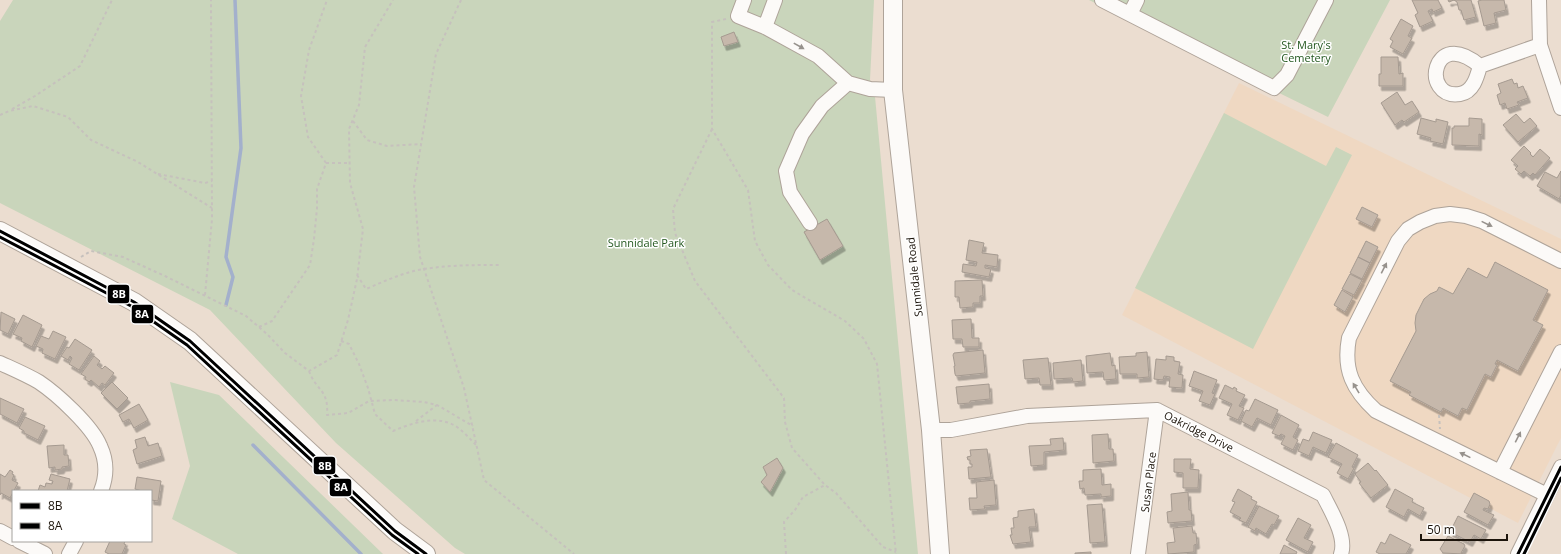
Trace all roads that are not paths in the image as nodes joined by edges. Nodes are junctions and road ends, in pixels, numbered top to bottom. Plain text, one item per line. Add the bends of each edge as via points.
1 (744, 0) edge
2 (775, 0) edge
3 (893, 0) edge
4 (1102, 0) edge
5 (1137, 0) edge
6 (1326, 0) edge
7 (1540, 0) edge
8 (1130, 14) junction
9 (765, 27) junction
10 (1540, 45) junction
11 (1480, 66) dead end
12 (848, 83) junction
13 (893, 90) junction
14 (1561, 108) edge
15 (810, 223) dead end
16 (0, 231) edge
17 (1561, 261) edge
18 (1561, 352) edge
19 (0, 363) edge
20 (1157, 410) junction
21 (931, 430) junction
22 (1561, 467) edge
23 (1500, 472) junction
24 (101, 490) edge
25 (1547, 495) junction
26 (0, 531) edge
27 (12, 537) edge
28 (21, 542) edge
29 (75, 542) edge
30 (45, 554) edge
31 (69, 554) edge
32 (426, 554) edge
33 (940, 554) edge
34 (1138, 554) edge
35 (1341, 554) edge
36 (1518, 554) edge

1 - 9 street via 738,16
2 - 9 street
3 - 13 main road, Sunnidale Road
4 - 8 street
5 - 8 street
6 - 8 street via 1287,75 1274,88
7 - 10 street
9 -> 12 street via 818,56
10 - 11 street
10 - 14 street
12 - 13 street via 870,89
12 - 15 street via 822,106 802,134 786,171 790,192
13 - 21 main road, Sunnidale Road
16 - 32 main road via 134,302 190,341 395,531
23 -> 17 street via 1376,411 1354,386 1348,368 1348,338 1398,241 1408,229 1435,216 1450,214 1482,221
23 -> 18 street
19 - 24 street via 38,382 55,394 92,433 100,444 106,469
20 - 21 street, Oakridge Drive via 1027,416 951,430
20 - 34 street, Susan Place
20 - 35 street, Oakridge Drive via 1323,496 1337,523 1343,547
21 - 33 main road, Sunnidale Road
22 - 25 street
23 - 25 street
25 - 36 street
26 - 27 street
28 - 30 street
29 - 31 street

